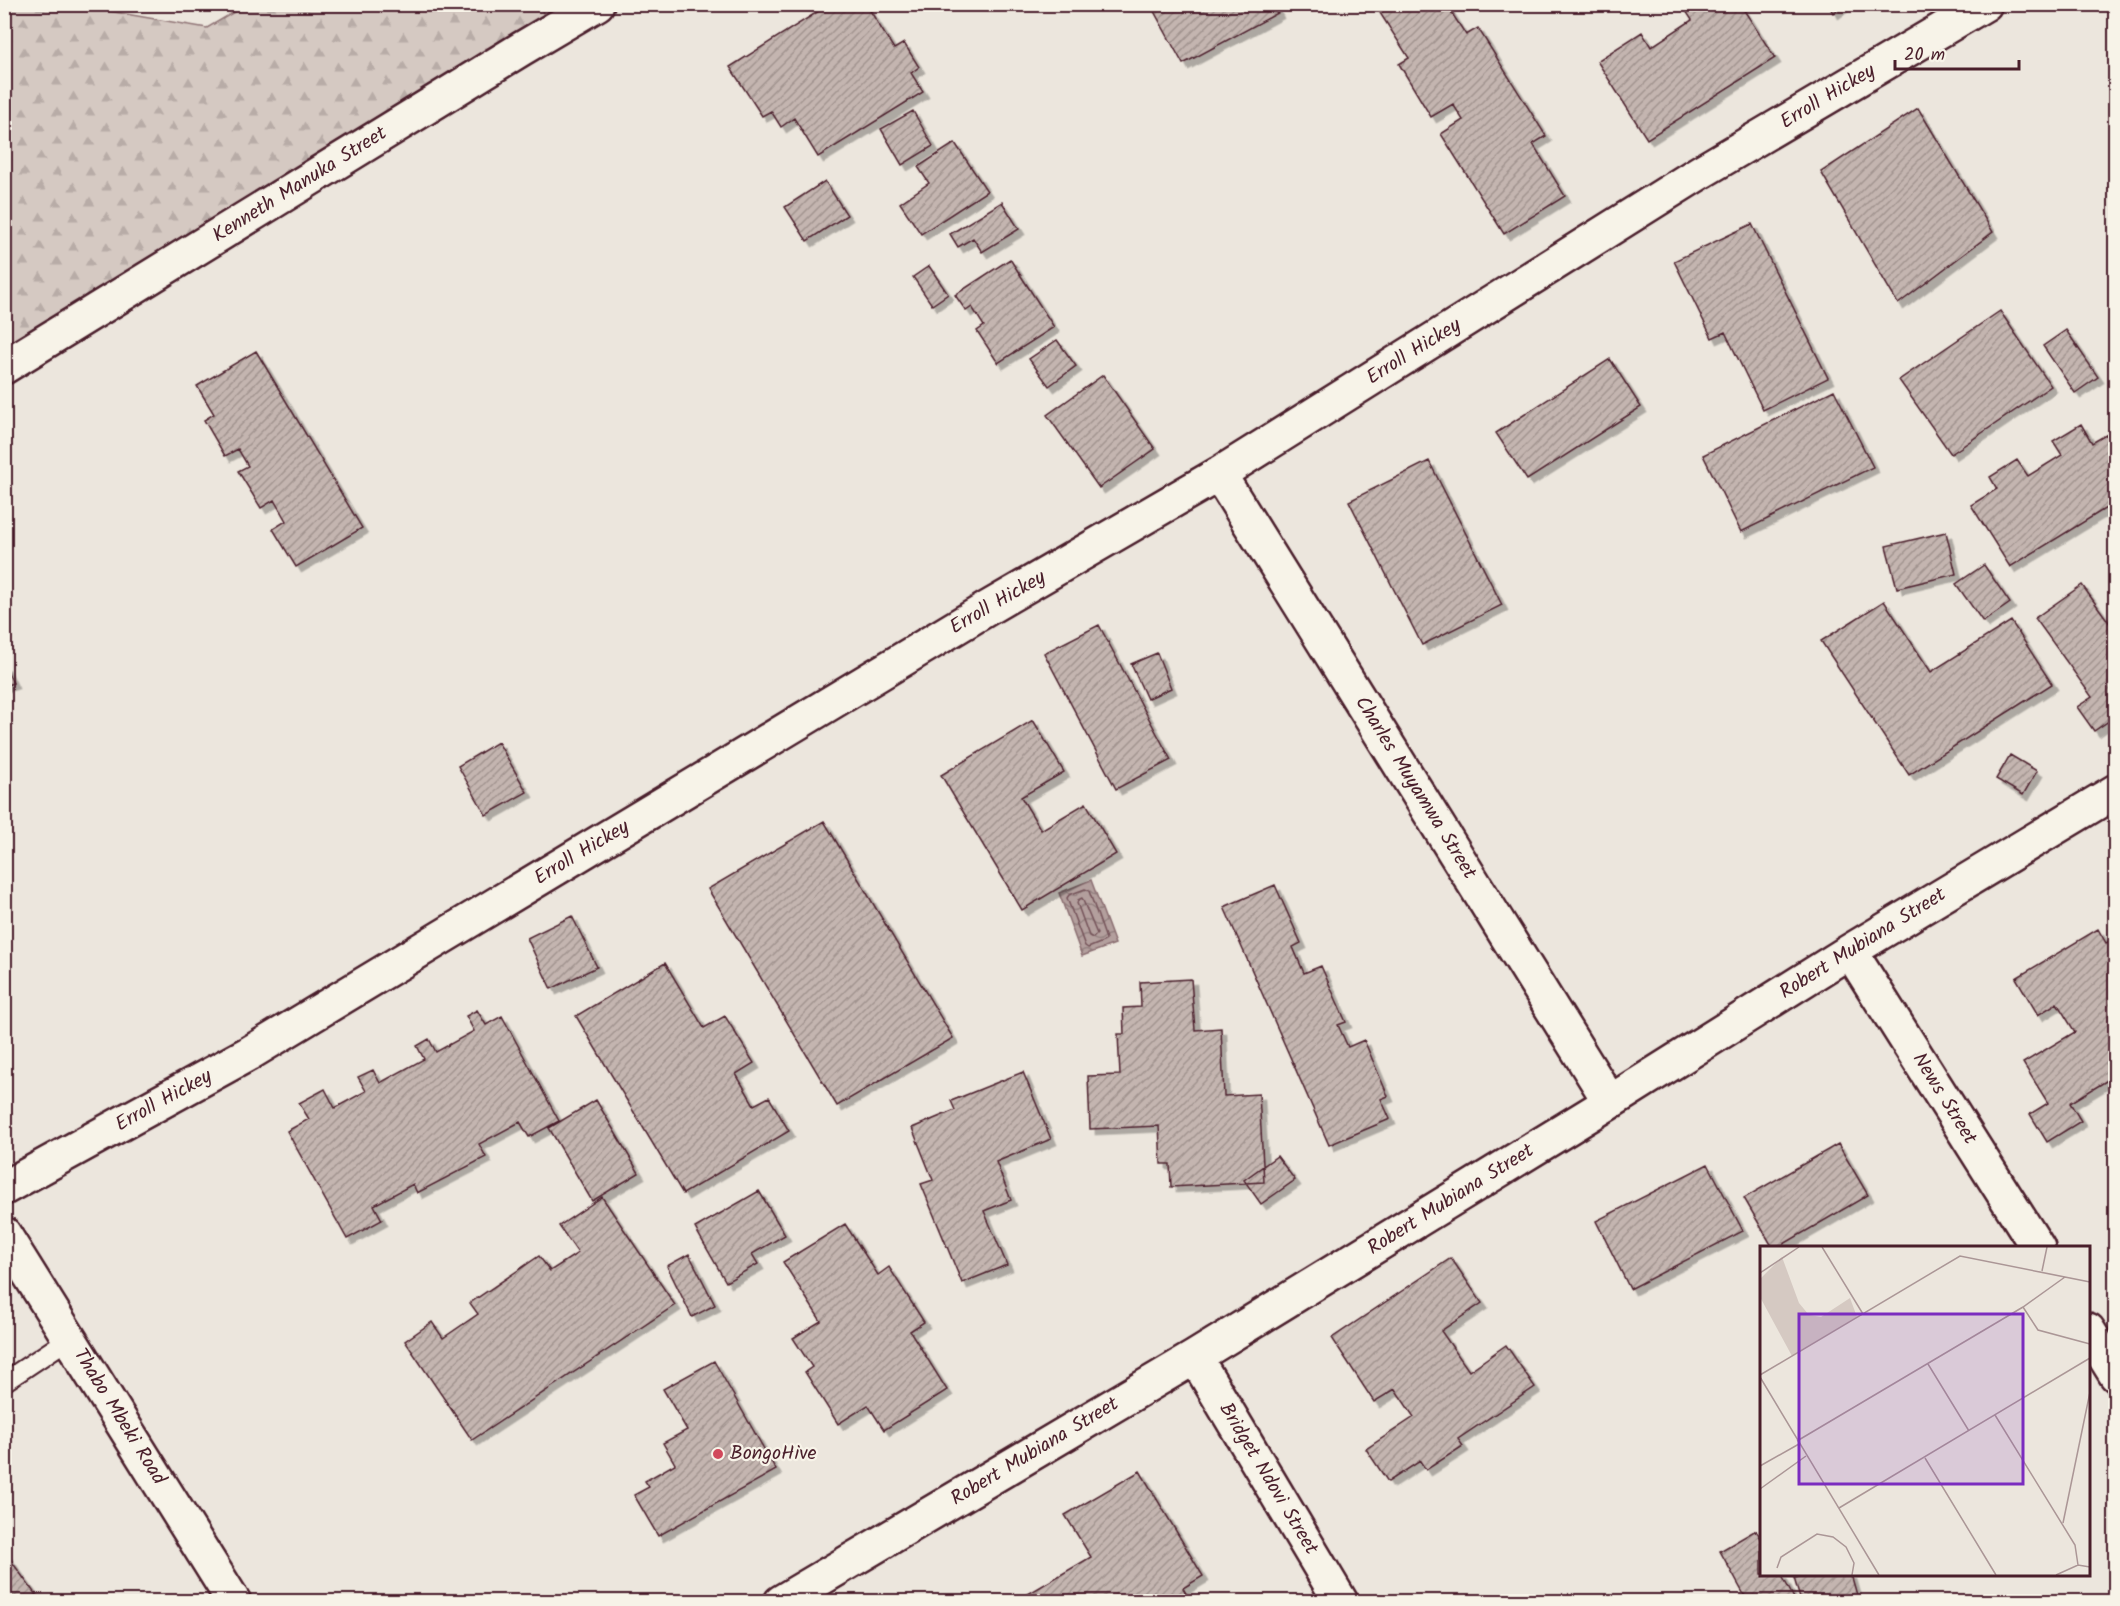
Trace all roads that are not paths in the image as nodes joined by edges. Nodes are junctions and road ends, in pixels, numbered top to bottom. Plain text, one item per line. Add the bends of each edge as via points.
1 (597, 4) edge
2 (1984, 4) edge
3 (4, 367) edge
4 (1219, 474) junction
5 (2115, 791) edge
6 (1850, 951) junction
7 (1610, 1102) junction
8 (4, 1188) edge
9 (4, 1233) edge
10 (2037, 1246) edge
11 (2090, 1333) edge
12 (70, 1338) junction
13 (1196, 1357) junction
14 (2115, 1376) edge
15 (4, 1382) edge
16 (234, 1602) edge
17 (781, 1602) edge
18 (1341, 1602) edge

1 - 3 street, Kenneth Manuka Street
2 - 4 street, Erroll Hickey via 1700,173
4 - 7 street, Charles Muyamwa Street
4 - 8 street, Erroll Hickey via 977,614 248,1054
5 - 6 street, Robert Mubiana Street
6 - 7 street, Robert Mubiana Street
6 - 10 street, News Street
7 - 13 street, Robert Mubiana Street
9 - 12 street, Thabo Mbeki Road
11 - 14 street
12 - 15 lane
12 - 16 street, Thabo Mbeki Road
13 - 17 street, Robert Mubiana Street
13 - 18 street, Bridget Ndovi Street

